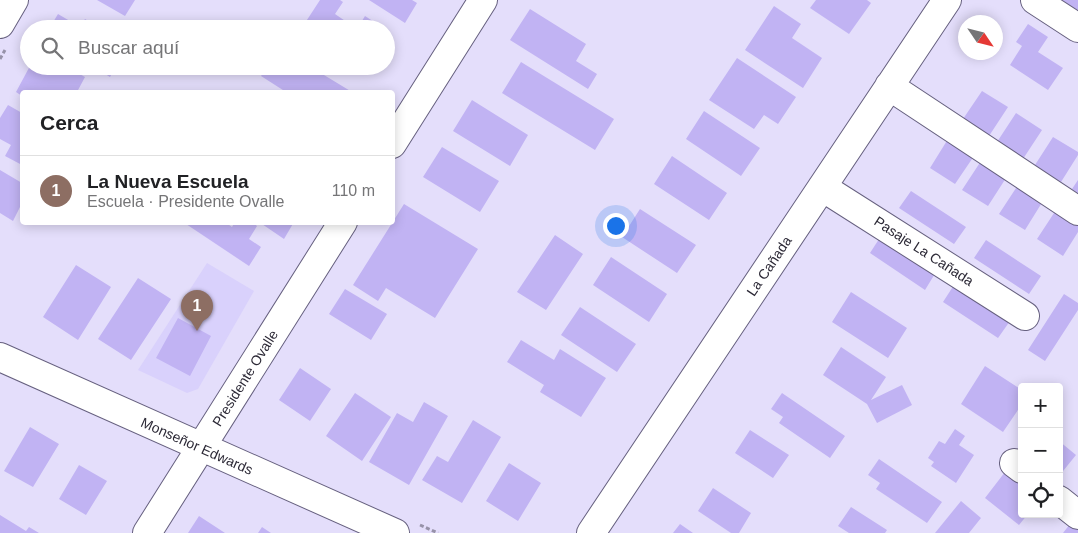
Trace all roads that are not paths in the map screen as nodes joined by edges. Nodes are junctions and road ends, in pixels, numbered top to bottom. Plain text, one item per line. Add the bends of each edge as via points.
1 (14, 0) edge
2 (483, 0) edge
3 (947, 0) edge
4 (1035, 0) edge
5 (0, 24) edge
6 (1078, 28) edge
7 (890, 86) junction
8 (395, 139) edge
9 (822, 187) junction
10 (1078, 211) edge
11 (341, 225) edge
12 (1025, 316) dead end
13 (0, 358) edge
14 (201, 448) junction
15 (1063, 503) edge
16 (1078, 515) edge
17 (147, 533) edge
18 (395, 533) edge
19 (591, 533) edge

1 - 5 street
2 - 8 street
3 - 7 street, La Cañada
4 - 6 street
7 - 9 street, La Cañada
7 - 10 street
9 - 12 street, Pasaje La Cañada
9 - 19 street, La Cañada
11 - 14 street, Presidente Ovalle
13 - 14 street, Monseñor Edwards
14 - 17 street, Presidente Ovalle
14 - 18 street, Monseñor Edwards
15 - 16 street

